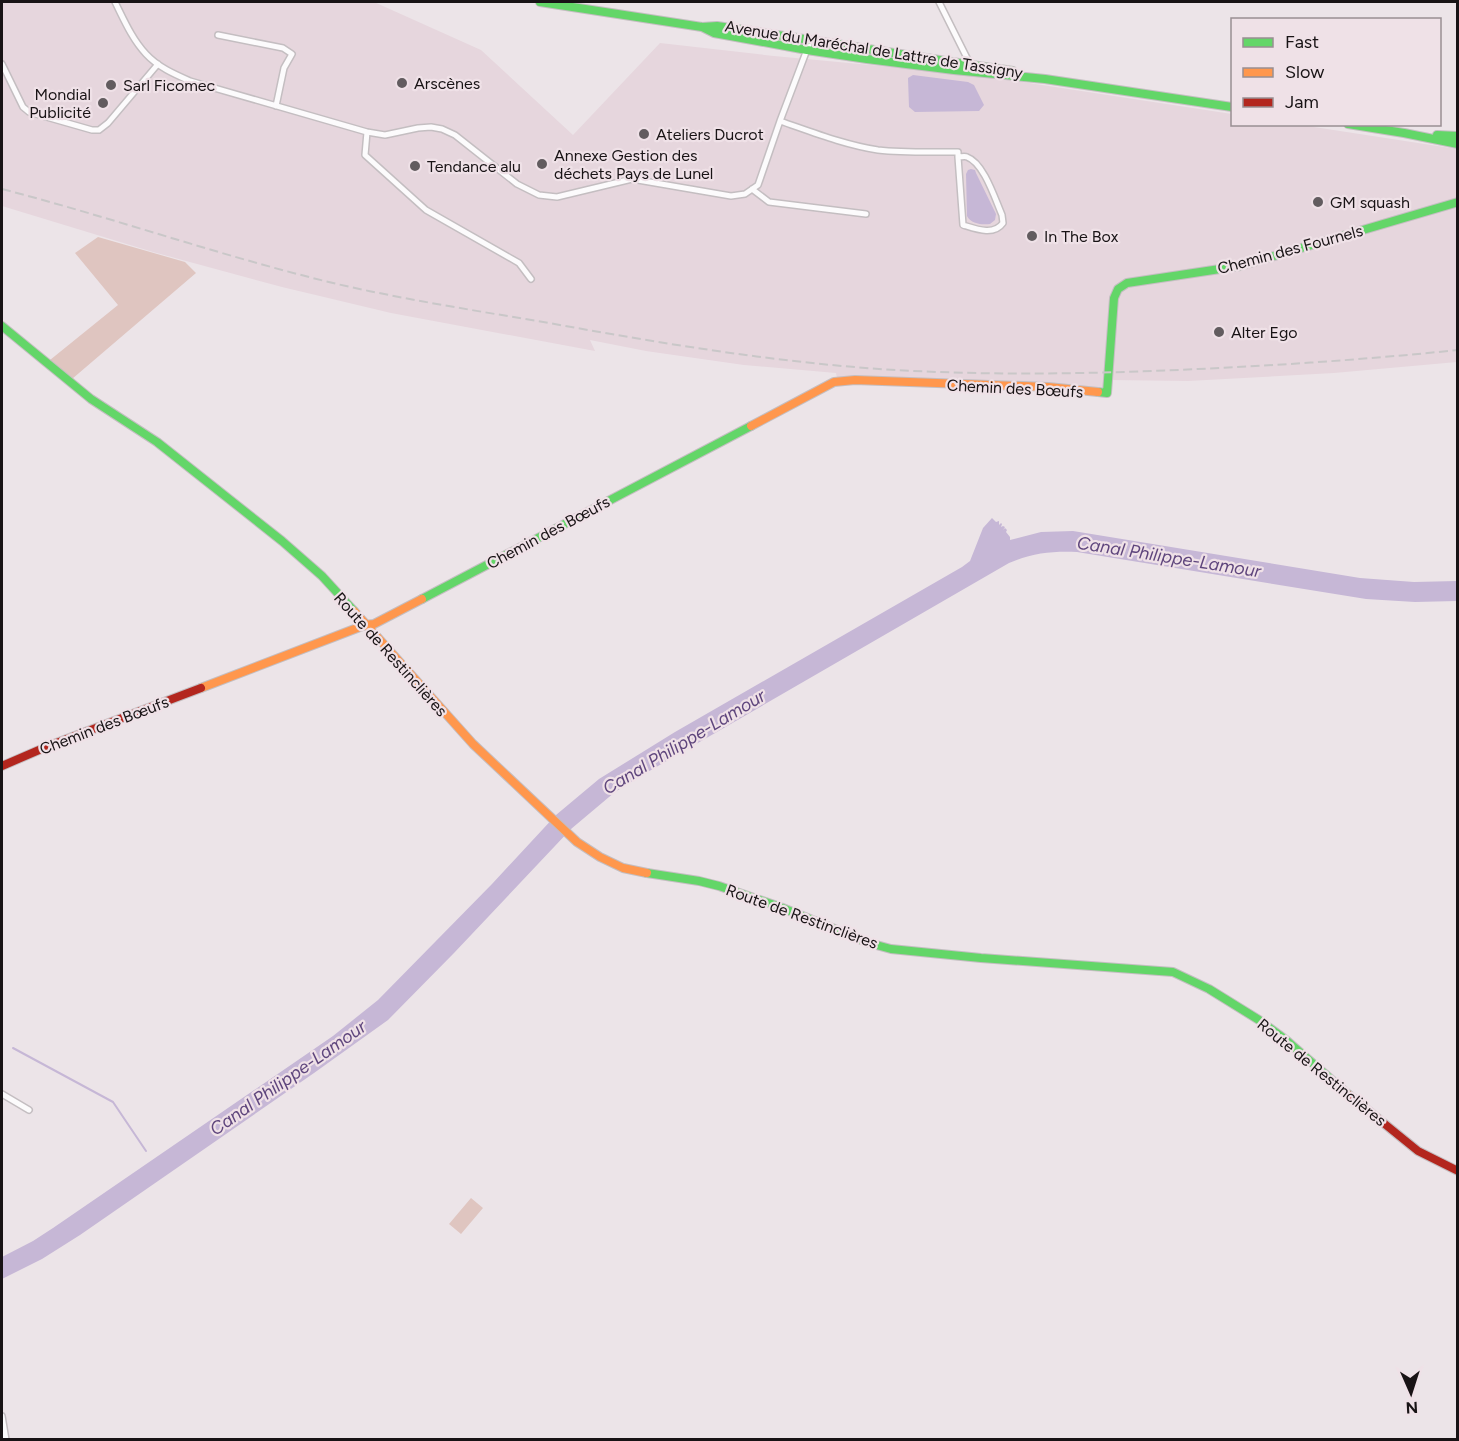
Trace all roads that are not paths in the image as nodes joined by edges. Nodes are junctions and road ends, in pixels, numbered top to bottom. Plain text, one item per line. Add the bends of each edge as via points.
1 (115, 2) edge
2 (540, 2) edge
3 (939, 2) edge
4 (702, 27) junction
5 (218, 35) dead end
6 (811, 39) junction
7 (807, 50) junction
8 (158, 64) junction
9 (967, 64) junction
10 (2, 66) edge
11 (1045, 79) junction
12 (276, 106) junction
13 (1231, 107) edge
14 (780, 121) junction
15 (1360, 126) edge
16 (367, 132) junction
17 (1404, 133) junction
18 (1458, 136) edge
19 (1458, 144) edge
20 (958, 157) junction
21 (752, 189) junction
22 (1458, 202) edge
23 (866, 214) dead end
24 (531, 279) dead end
25 (2, 326) edge
26 (1107, 393) joint
27 (365, 625) junction
28 (2, 766) edge
29 (2, 1094) edge
30 (29, 1110) dead end
31 (1458, 1171) edge
32 (2, 1416) edge
33 (6, 1440) edge

1 - 8 street via 130,33
2 - 4 street, Avenue du Maréchal de Lattre de Tassigny
3 - 9 street
4 - 6 street, Avenue du Maréchal de Lattre de Tassigny
4 - 7 street, Avenue du Maréchal de Lattre de Tassigny via 714,33
5 - 12 street via 283,48 292,54 284,68
6 - 7 street
6 - 9 street, Avenue du Maréchal de Lattre de Tassigny
7 - 11 street, Avenue du Maréchal de Lattre de Tassigny
7 - 14 street
8 - 10 street via 99,130 29,112
8 - 12 street via 190,81
9 - 11 street, Avenue du Maréchal de Lattre de Tassigny via 1030,73
11 - 13 street, Avenue du Maréchal de Lattre de Tassigny
12 - 16 street
14 - 20 street via 878,150 958,152
14 - 21 street via 758,184
15 - 17 street
16 - 21 street via 385,135 418,128 442,129 517,184 539,195 557,197 632,179 731,196
16 - 24 street via 365,155 426,210 519,263
17 - 18 street
17 - 19 street
20 - 20 street via 963,225 991,231 999,228 1002,215 981,169 966,156
21 - 23 street via 770,202
22 - 26 street, Chemin des Fournels via 1240,266 1127,283 1114,298
25 - 27 street, Route de Restinclières via 91,399 157,442 282,542 321,576
26 - 27 street, Chemin des Bœufs via 1048,387 834,382 374,624
27 - 28 street, Chemin des Bœufs
27 - 31 street, Route de Restinclières via 472,744 577,842 600,857 623,868 719,886 891,949 1173,972 1259,1020 1418,1151
29 - 30 street
32 - 33 street

